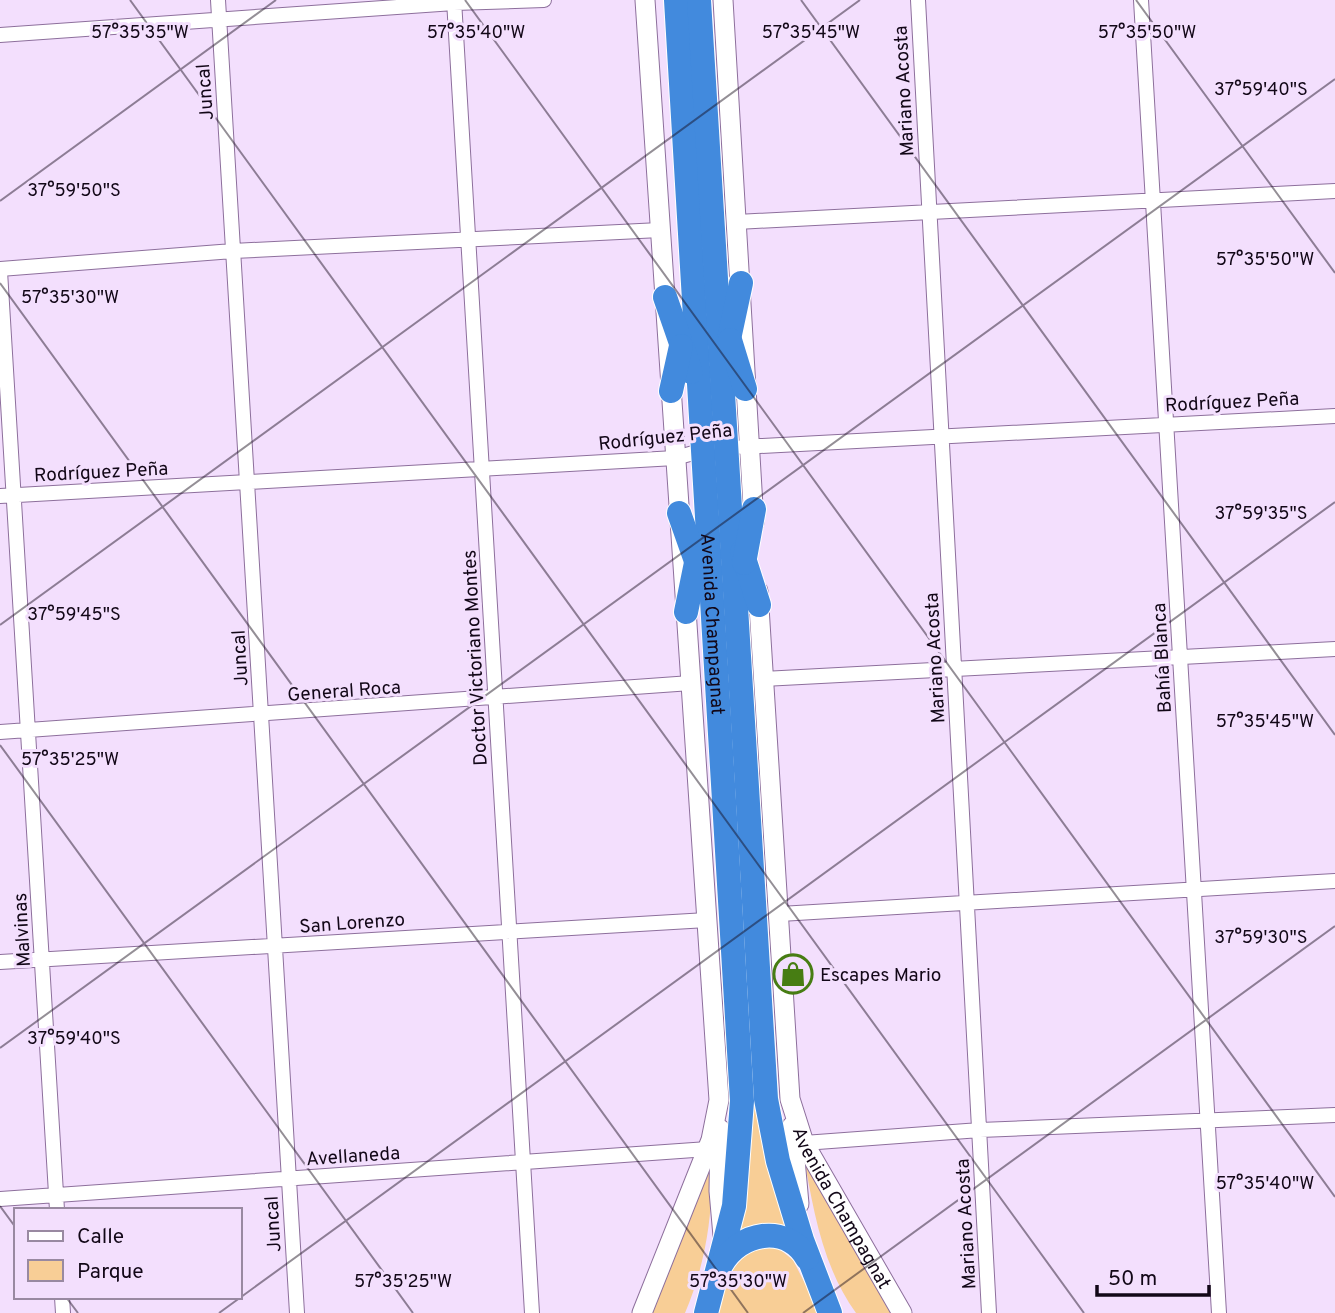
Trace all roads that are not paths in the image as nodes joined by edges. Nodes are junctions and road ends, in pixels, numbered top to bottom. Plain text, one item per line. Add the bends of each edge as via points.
1 (218, 0) edge
2 (544, 0) edge
3 (645, 0) edge
4 (676, 0) edge
5 (699, 0) edge
6 (723, 0) edge
7 (918, 0) edge
8 (1141, 0) edge
9 (454, 2) edge
10 (219, 19) junction
11 (0, 35) edge
12 (1335, 191) edge
13 (1153, 200) junction
14 (929, 214) junction
15 (737, 222) junction
16 (660, 230) junction
17 (468, 239) junction
18 (233, 251) junction
19 (0, 270) edge
20 (741, 283) junction
21 (706, 296) junction
22 (665, 297) junction
23 (729, 338) junction
24 (681, 348) junction
25 (722, 390) junction
26 (671, 391) junction
27 (1335, 416) edge
28 (1166, 424) junction
29 (941, 437) junction
30 (726, 448) junction
31 (675, 458) junction
32 (482, 469) junction
33 (247, 482) junction
34 (7, 496) edge
35 (743, 510) junction
36 (706, 512) junction
37 (679, 513) junction
38 (696, 561) junction
39 (736, 608) junction
40 (685, 612) junction
41 (1335, 649) edge
42 (1180, 658) junction
43 (954, 670) junction
44 (763, 679) junction
45 (691, 683) junction
46 (496, 699) junction
47 (261, 715) junction
48 (28, 730) junction
49 (0, 732) edge
50 (1335, 881) edge
51 (1194, 889) junction
52 (967, 903) junction
53 (780, 914) junction
54 (707, 920) junction
55 (510, 931) junction
56 (275, 946) junction
57 (42, 960) junction
58 (0, 962) edge
59 (790, 1099) junction
60 (719, 1100) junction
61 (1335, 1115) edge
62 (1208, 1121) junction
63 (980, 1130) junction
64 (804, 1143) junction
65 (708, 1149) junction
66 (523, 1163) junction
67 (289, 1179) junction
68 (0, 1199) edge
69 (56, 1203) edge
70 (802, 1240) junction
71 (724, 1247) junction
72 (813, 1271) junction
73 (708, 1302) edge
74 (297, 1313) edge
75 (532, 1313) edge
76 (642, 1313) edge
77 (830, 1313) edge
78 (843, 1313) edge
79 (902, 1313) edge
80 (989, 1313) edge
81 (1219, 1313) edge

1 - 10 street, Juncal
2 - 9 street
3 - 16 street, Avenida Champagnat
4 - 21 highway, Avenida Champagnat
5 - 21 highway, Avenida Champagnat
6 - 15 street, Avenida Champagnat
7 - 14 street, Mariano Acosta
8 - 13 street, Bahía Blanca
9 - 10 street
9 - 17 street, Doctor Victoriano Montes
10 - 11 street
10 - 18 street, Juncal
12 - 13 street
13 - 14 street
13 - 28 street, Bahía Blanca
14 - 15 street
14 - 29 street, Mariano Acosta
15 - 20 street, Avenida Champagnat
16 - 17 street
16 - 22 street, Avenida Champagnat
17 - 18 street
17 - 32 street, Doctor Victoriano Montes
18 - 19 street
18 - 33 street, Juncal
19 - 34 street, Malvinas
20 - 23 highway
20 - 25 street, Avenida Champagnat
21 - 23 highway
21 - 24 highway
21 - 25 highway, Avenida Champagnat
22 - 24 highway
22 - 26 street, Avenida Champagnat
23 - 25 highway
24 - 25 highway
24 - 26 highway
25 - 30 highway, Avenida Champagnat
26 - 31 street, Avenida Champagnat
27 - 28 street, Rodríguez Peña
28 - 29 street, Rodríguez Peña
28 - 42 street, Bahía Blanca
29 - 30 street, Rodríguez Peña
29 - 43 street, Mariano Acosta
30 - 31 street, Rodríguez Peña
30 - 35 highway, Avenida Champagnat
30 - 36 highway, Avenida Champagnat
31 - 32 street, Rodríguez Peña
31 - 37 street, Avenida Champagnat
32 - 33 street, Rodríguez Peña
32 - 46 street, Doctor Victoriano Montes
33 - 34 street, Rodríguez Peña
33 - 47 street, Juncal
34 - 48 street, Malvinas
35 - 39 highway, Avenida Champagnat
35 - 39 highway via 745,560
36 - 38 highway
36 - 39 highway, Avenida Champagnat
37 - 38 highway
37 - 40 street, Avenida Champagnat
38 - 39 highway
38 - 40 highway
39 - 44 street, Avenida Champagnat
39 - 70 highway, Avenida Champagnat via 766,1099 778,1161
39 - 71 highway, Avenida Champagnat via 742,1101 737,1181
40 - 45 street, Avenida Champagnat
41 - 42 street
42 - 43 street
42 - 51 street, Bahía Blanca
43 - 44 street
43 - 52 street, Mariano Acosta
44 - 53 street, Avenida Champagnat
45 - 46 street, General Roca
45 - 54 street, Avenida Champagnat
46 - 47 street, General Roca
46 - 55 street, Doctor Victoriano Montes
47 - 48 street, General Roca
47 - 56 street, Juncal
48 - 49 street, General Roca
48 - 57 street, Malvinas
50 - 51 street
51 - 52 street
51 - 62 street, Bahía Blanca
52 - 53 street
52 - 63 street, Mariano Acosta
53 - 59 street, Avenida Champagnat
54 - 55 street, San Lorenzo
54 - 60 street, Avenida Champagnat
55 - 56 street, San Lorenzo
55 - 66 street, Doctor Victoriano Montes
56 - 57 street, San Lorenzo
56 - 67 street, Juncal
57 - 58 street, San Lorenzo
57 - 69 street, Malvinas
59 - 64 street, Avenida Champagnat
59 - 70 street, Avenida Champagnat
60 - 65 street, Avenida Champagnat
60 - 71 street, Avenida Champagnat
61 - 62 street
62 - 63 street
62 - 81 street, Bahía Blanca
63 - 64 street
63 - 80 street, Mariano Acosta
64 - 79 street, Avenida Champagnat
65 - 66 street, Avellaneda
65 - 76 street, Avenida Champagnat
66 - 67 street, Avellaneda
66 - 75 street, Doctor Victoriano Montes
67 - 69 street, Avellaneda
67 - 74 street, Juncal
68 - 69 street, Avellaneda
70 - 72 highway, Avenida Champagnat
71 - 73 highway, Avenida Champagnat
72 - 73 highway via 795,1244 778,1236 747,1240 734,1247 722,1263
72 - 77 highway, Avenida Champagnat
72 - 78 street

